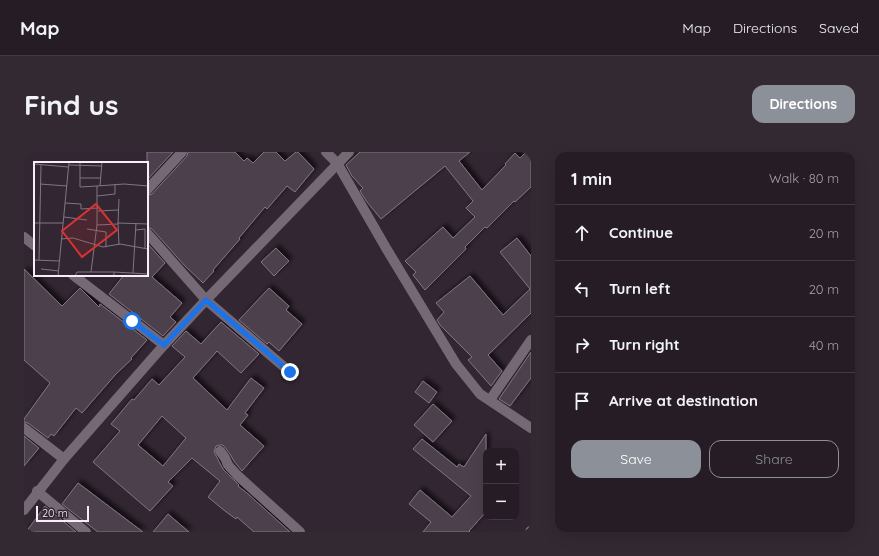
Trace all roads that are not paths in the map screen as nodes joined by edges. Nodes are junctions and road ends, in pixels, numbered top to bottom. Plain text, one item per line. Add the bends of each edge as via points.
1 (182, 152) edge
2 (326, 152) edge
3 (349, 152) edge
4 (337, 163) junction
5 (148, 189) edge
6 (148, 234) edge
7 (24, 237) edge
8 (34, 245) edge
9 (74, 276) edge
10 (206, 300) junction
11 (531, 340) edge
12 (164, 345) junction
13 (290, 372) dead end
14 (490, 400) junction
15 (24, 428) edge
16 (531, 428) edge
17 (220, 451) dead end
18 (64, 459) junction
19 (37, 491) junction
20 (24, 510) edge
21 (86, 532) edge
22 (300, 532) edge

1 - 5 street
2 - 4 street
3 - 4 street
4 - 10 street
4 - 14 street via 456,364 480,394
6 - 10 street
7 - 8 street
9 - 12 street
10 - 12 street
10 - 13 street
11 - 14 street
12 - 18 street
14 - 16 street
15 - 18 street
17 - 22 street via 228,466
18 - 19 street
19 - 20 street
19 - 21 street

